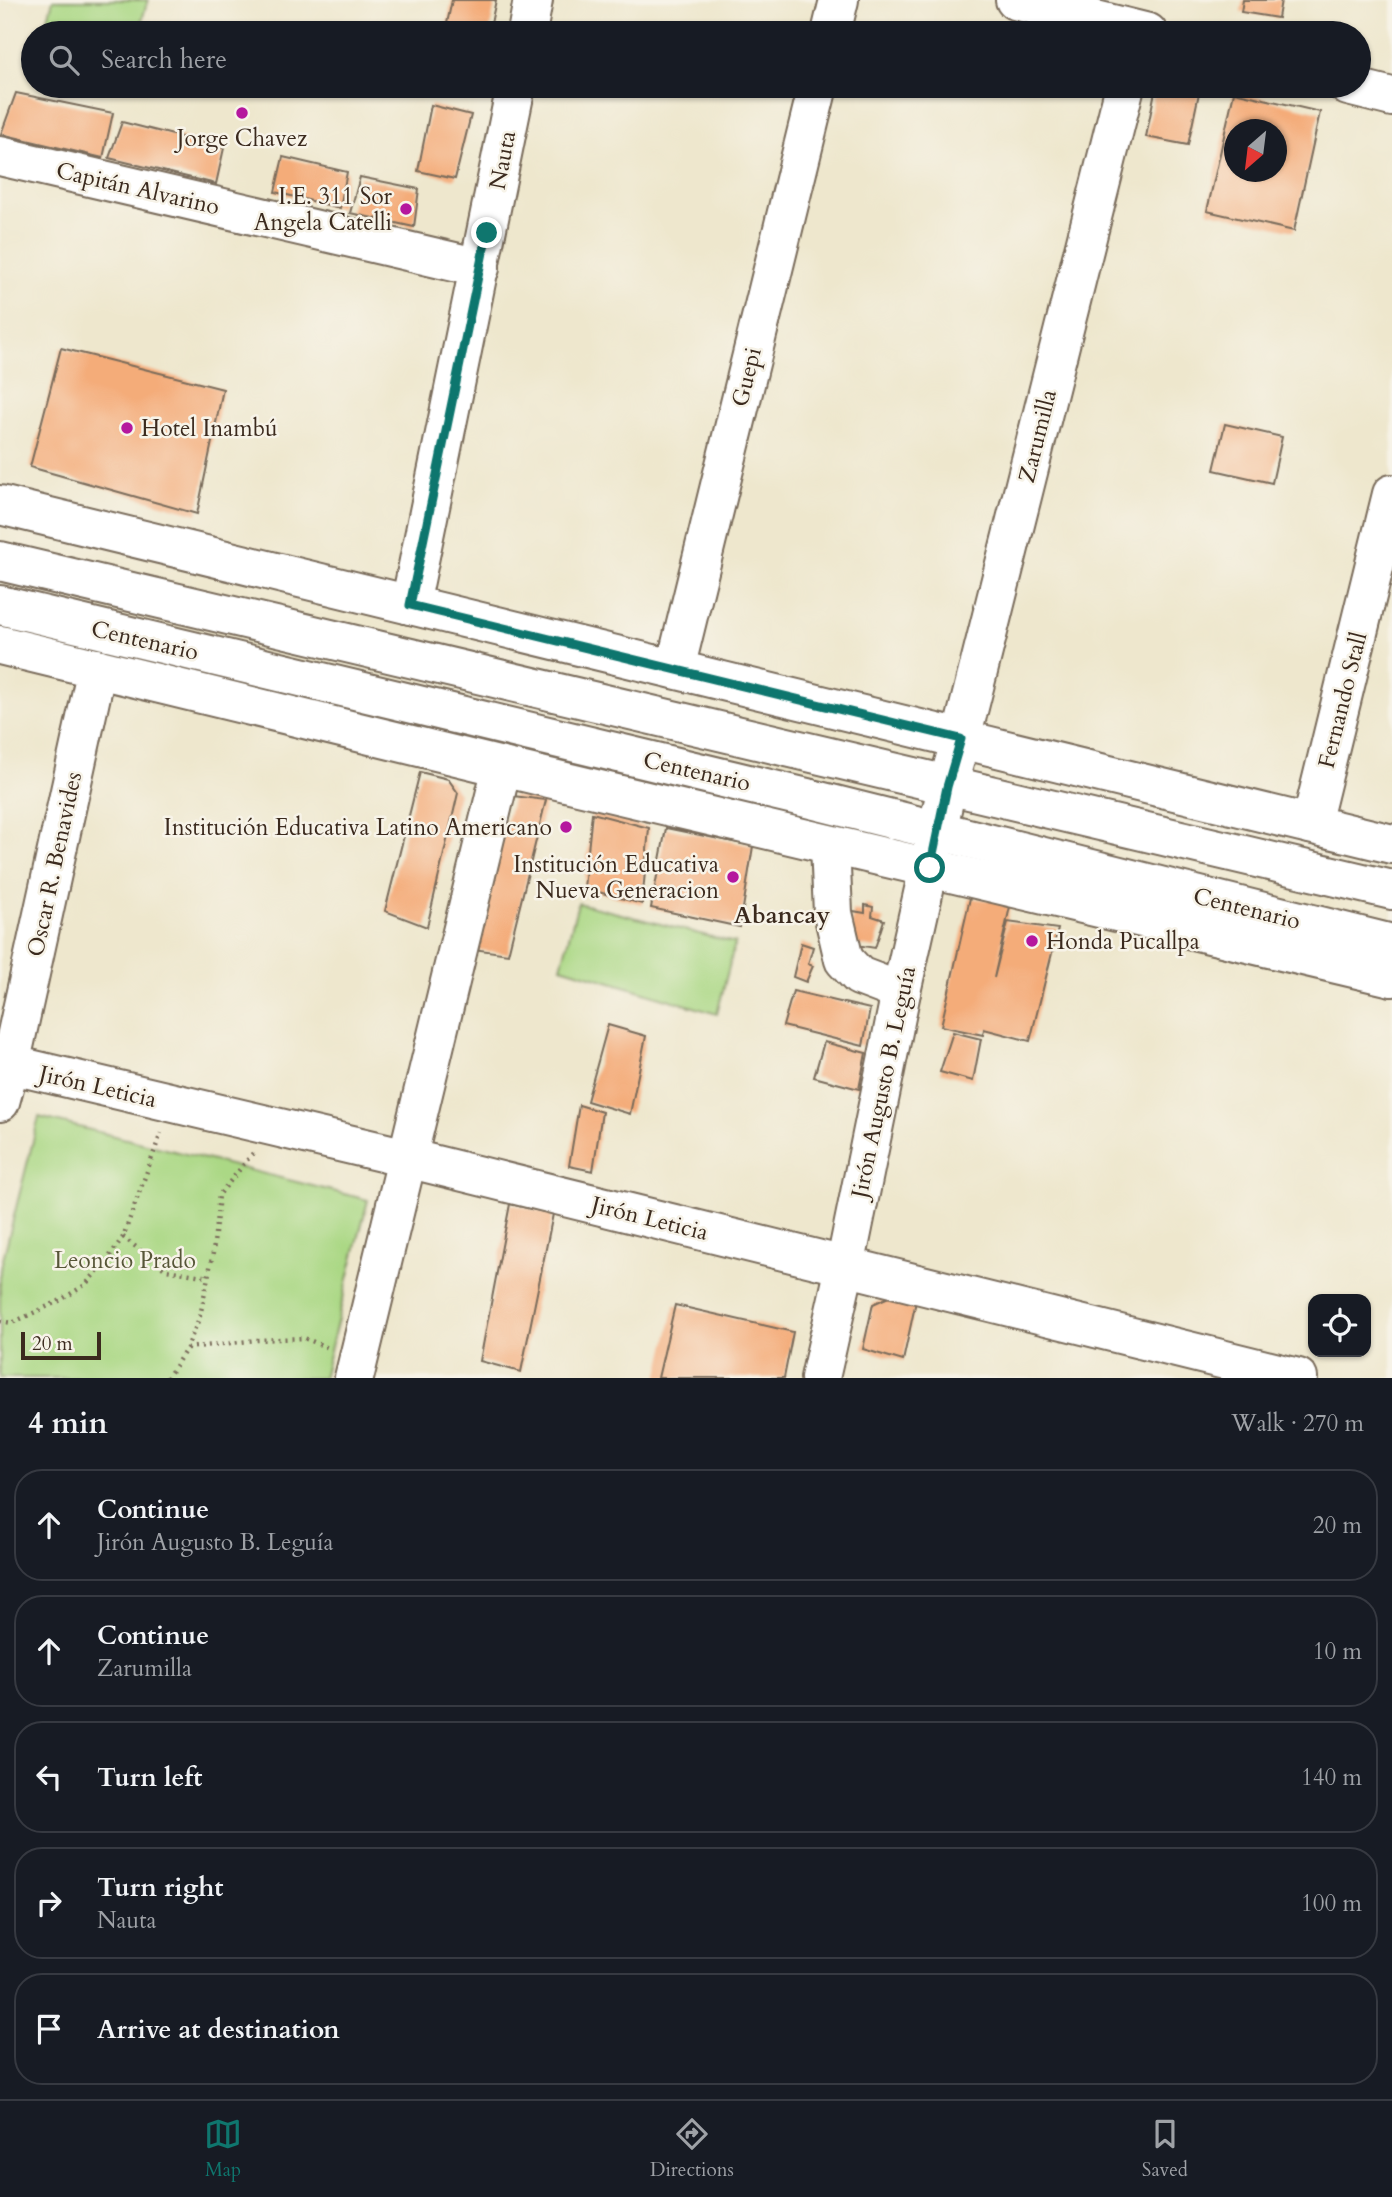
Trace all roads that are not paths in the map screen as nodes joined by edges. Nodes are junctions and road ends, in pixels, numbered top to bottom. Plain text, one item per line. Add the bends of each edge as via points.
1 (533, 0) edge
2 (839, 0) edge
3 (1015, 0) edge
4 (529, 21) edge
5 (834, 21) edge
6 (1127, 21) edge
7 (1371, 92) edge
8 (1392, 97) edge
9 (514, 98) edge
10 (815, 98) edge
11 (1122, 98) edge
12 (0, 156) edge
13 (480, 268) junction
14 (1392, 494) edge
15 (0, 505) edge
16 (0, 561) edge
17 (0, 605) edge
18 (410, 605) junction
19 (0, 645) edge
20 (97, 668) junction
21 (675, 669) junction
22 (961, 739) junction
23 (502, 767) junction
24 (947, 787) junction
25 (1311, 824) junction
26 (938, 831) junction
27 (1392, 844) edge
28 (830, 845) junction
29 (930, 868) junction
30 (1392, 891) edge
31 (1392, 944) edge
32 (1392, 977) edge
33 (901, 992) junction
34 (5, 1064) edge
35 (0, 1102) edge
36 (407, 1158) junction
37 (845, 1267) junction
38 (356, 1369) edge
39 (820, 1378) edge
40 (1298, 1378) edge

1 - 4 main road
2 - 5 main road
3 - 6 main road
7 - 8 main road
9 - 13 main road, Nauta
10 - 21 main road, Guepi
11 - 22 main road, Zarumilla
12 - 13 main road, Capitán Alvarino
13 - 18 main road, Nauta
14 - 25 main road, Fernando Stall
15 - 18 main road
16 - 24 main road, Centenario
17 - 26 main road, Centenario
18 - 21 main road
19 - 20 main road
20 - 23 main road
20 - 34 main road, Oscar R. Benavides
21 - 22 main road
22 - 24 main road, Zarumilla
22 - 25 main road
23 - 28 main road
23 - 36 main road
24 - 26 main road, Jirón Augusto B. Leguía
24 - 30 main road, Centenario
25 - 27 main road
26 - 29 main road, Jirón Augusto B. Leguía
26 - 31 main road, Centenario
28 - 29 main road
28 - 33 main road via 833,913 844,960 859,976
29 - 32 main road
29 - 33 main road, Jirón Augusto B. Leguía
33 - 37 main road, Jirón Augusto B. Leguía
34 - 35 main road, Oscar R. Benavides
34 - 36 main road, Jirón Leticia
36 - 37 main road, Jirón Leticia
36 - 38 main road
37 - 39 main road, Jirón Augusto B. Leguía
37 - 40 main road, Jirón Leticia

